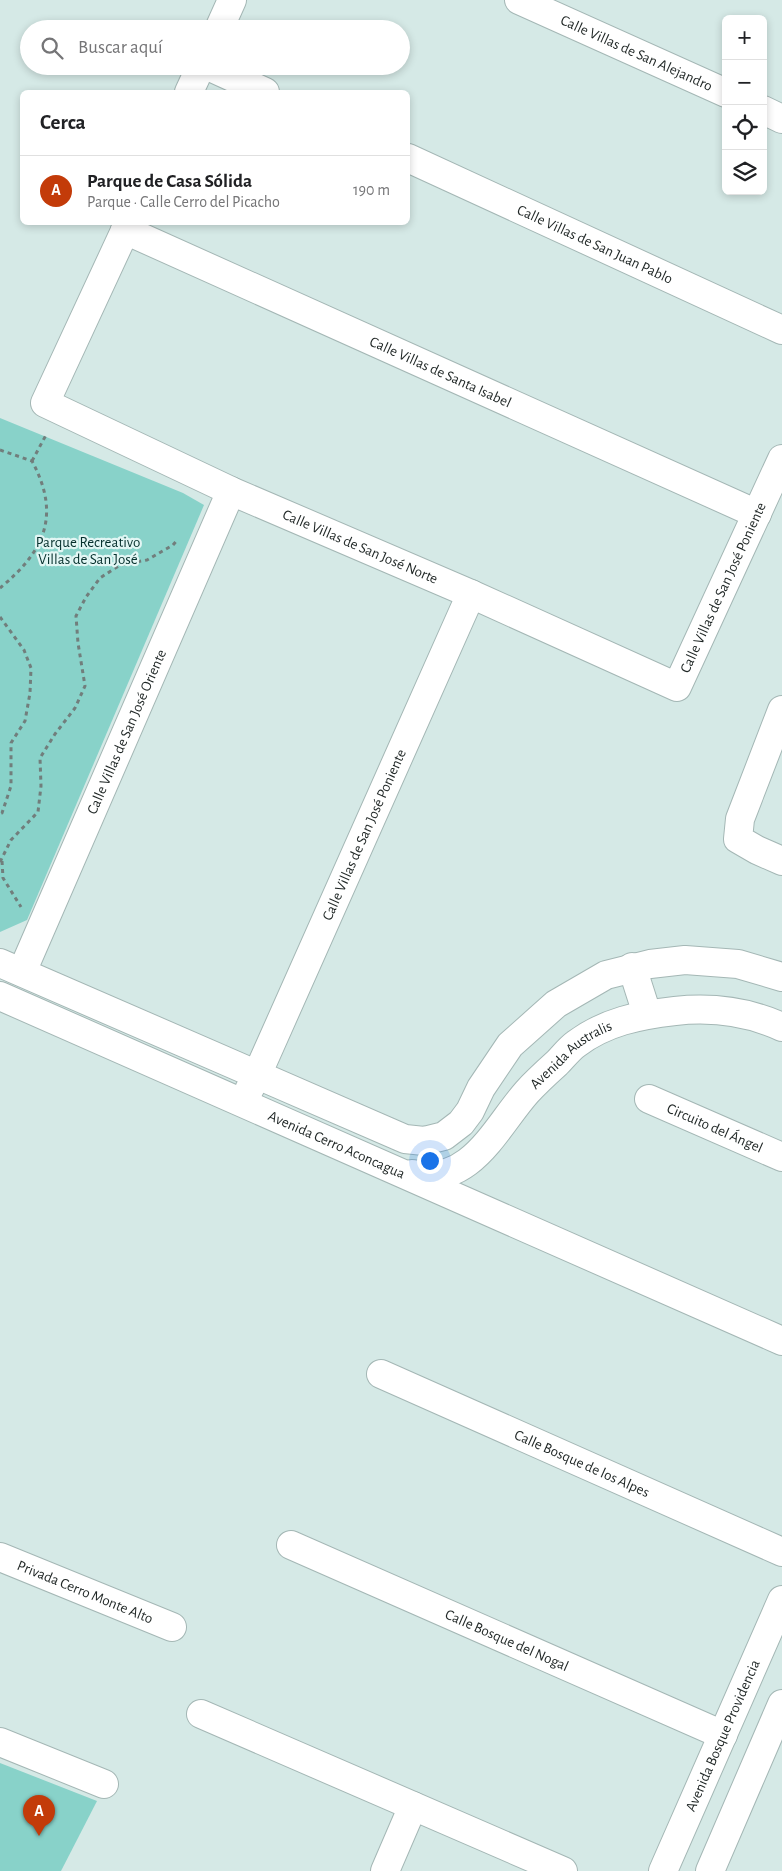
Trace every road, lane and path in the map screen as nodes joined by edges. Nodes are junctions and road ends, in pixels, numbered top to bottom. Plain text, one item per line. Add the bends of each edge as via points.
1 (232, 0) edge
2 (519, 0) edge
3 (223, 20) edge
4 (197, 75) edge
5 (228, 75) edge
6 (190, 90) edge
7 (261, 90) edge
8 (722, 91) edge
9 (767, 112) edge
10 (782, 119) edge
11 (410, 159) edge
12 (127, 226) edge
13 (782, 330) edge
14 (0, 450) edge
15 (782, 459) edge
16 (231, 491) junction
17 (757, 514) junction
18 (179, 538) dead end
19 (0, 588) edge
20 (471, 594) junction
21 (0, 617) edge
22 (677, 687) joint
23 (782, 710) edge
24 (0, 814) edge
25 (1, 861) edge
26 (782, 861) edge
27 (44, 922) junction
28 (11, 967) edge
29 (632, 967) junction
30 (782, 977) edge
31 (0, 996) edge
32 (647, 1014) junction
33 (782, 1027) edge
34 (159, 1032) junction
35 (144, 1060) junction
36 (257, 1075) junction
37 (649, 1099) dead end
38 (242, 1102) junction
39 (444, 1136) junction
40 (782, 1157) edge
41 (461, 1166) junction
42 (395, 1170) junction
43 (484, 1209) junction
44 (782, 1341) edge
45 (381, 1374) dead end
46 (291, 1545) dead end
47 (782, 1552) edge
48 (0, 1557) edge
49 (782, 1600) edge
50 (172, 1627) dead end
51 (782, 1704) edge
52 (201, 1714) dead end
53 (723, 1735) junction
54 (0, 1742) edge
55 (772, 1756) edge
56 (104, 1784) dead end
57 (413, 1806) junction
58 (385, 1871) edge
59 (563, 1871) edge
60 (663, 1871) edge
61 (710, 1871) edge

1 - 3 street
2 - 8 street, Calle Villas de San Alejandro
4 - 6 street
5 - 7 street
9 - 10 street
11 - 13 street, Calle Villas de San Juan Pablo
12 - 16 street, Calle Villas de San José Norte via 44,403
12 - 17 street, Calle Villas de Santa Isabel
14 - 19 path via 32,461 42,479 47,502 46,523 36,549 18,573
15 - 17 street, Calle Villas de San José Poniente
16 - 20 street, Calle Villas de San José Norte
16 - 27 street, Calle Villas de San José Oriente
17 - 22 street, Calle Villas de San José Poniente
18 - 25 path via 148,560 120,565 100,578 86,597 76,616 85,686 75,708 40,758 38,812 11,840
20 - 22 street, Calle Villas de San José Norte
20 - 36 street, Calle Villas de San José Poniente
21 - 24 path via 24,650 31,668 25,721 11,743 11,786
23 - 26 street via 740,819 738,839
25 - 27 path via 3,878 16,901 24,911
27 - 28 street, Calle Villas de San José Oriente
28 - 34 street, Avenida Cerro Aconcagua
29 - 30 street via 684,960 738,964
29 - 32 street
29 - 39 street via 606,975 556,1004 510,1045 481,1088 470,1111
31 - 35 street, Avenida Cerro Aconcagua
32 - 33 street, Avenida Australis via 691,1009 721,1010 761,1017
32 - 41 street, Avenida Australis via 611,1023 575,1044 527,1092 487,1144
34 - 35 street
34 - 36 street, Avenida Cerro Aconcagua
35 - 38 street, Avenida Cerro Aconcagua
36 - 38 street, Calle Villas de San José Poniente
36 - 39 street, Avenida Cerro Aconcagua via 404,1139 424,1141
37 - 40 street, Circuito del Ángel
38 - 42 street, Avenida Cerro Aconcagua
39 - 41 street
41 - 42 street, Avenida Australis via 433,1177
41 - 43 street
42 - 43 street, Avenida Cerro Aconcagua
43 - 44 street, Avenida Cerro Aconcagua
45 - 47 street, Calle Bosque de los Alpes
46 - 53 street, Calle Bosque del Nogal
48 - 50 street, Privada Cerro Monte Alto
49 - 53 street, Avenida Bosque Providencia
51 - 55 street
52 - 57 street
53 - 60 street, Avenida Bosque Providencia
54 - 56 street
55 - 61 street
57 - 58 street
57 - 59 street

